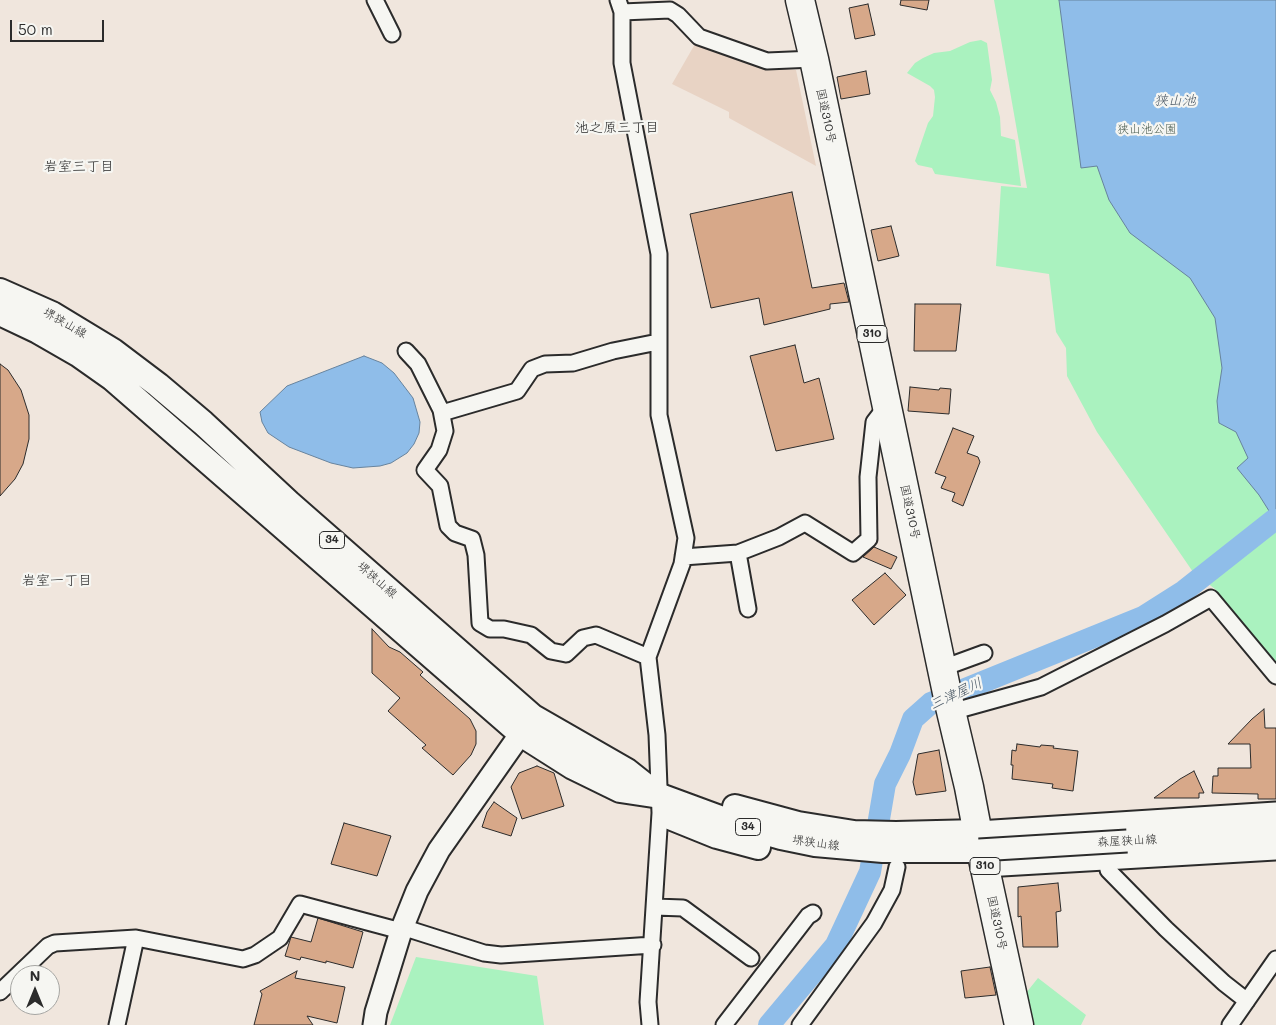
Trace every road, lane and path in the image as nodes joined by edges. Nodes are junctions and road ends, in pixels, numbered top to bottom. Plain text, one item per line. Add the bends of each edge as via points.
1 (375, 0) edge
2 (800, 0) edge
3 (622, 4) edge
4 (392, 34) dead end
5 (814, 59) junction
6 (0, 291) edge
7 (0, 313) edge
8 (658, 342) junction
9 (406, 351) dead end
10 (887, 405) junction
11 (442, 413) junction
12 (738, 553) junction
13 (683, 557) junction
14 (748, 610) dead end
15 (984, 653) dead end
16 (648, 657) junction
17 (942, 668) junction
18 (1276, 676) edge
19 (951, 710) junction
20 (527, 726) junction
21 (659, 796) junction
22 (1276, 813) edge
23 (1276, 832) edge
24 (847, 847) junction
25 (1276, 849) edge
26 (980, 850) junction
27 (1107, 858) junction
28 (894, 867) junction
29 (655, 907) junction
30 (814, 913) dead end
31 (401, 929) junction
32 (136, 938) junction
33 (652, 946) junction
34 (751, 958) dead end
35 (1276, 959) edge
36 (0, 992) edge
37 (1246, 1001) junction
38 (117, 1025) edge
39 (374, 1025) edge
40 (650, 1025) edge
41 (724, 1025) edge
42 (800, 1025) edge
43 (1020, 1025) edge
44 (1230, 1025) edge

1 - 4 street
2 - 5 highway, 国道310号 / 310
3 - 5 street via 670,10 700,37 767,61
3 - 8 street via 622,63 659,254
5 - 10 highway, 国道310号 / 310
6 - 20 main road, 堺狭山線 / 34 via 52,314 113,351 158,385 203,423
7 - 20 main road, 堺狭山線 / 34 via 78,354 112,378
8 - 11 street via 573,363 545,364 532,369 517,391
8 - 13 street via 659,415 686,538
9 - 11 street via 418,364
10 - 12 street via 874,422 868,477 869,540 853,553 805,523
10 - 17 highway, 国道310号 / 310
11 - 16 street via 445,431 439,450 425,470 440,486 448,526 455,533 472,539 480,622 490,629 531,635 551,651 566,654 583,638 596,635
12 - 13 street
12 - 14 street
13 - 16 street
15 - 17 street
16 - 21 street via 657,735
17 - 19 highway, 国道310号 / 310
18 - 19 street via 1211,598 1041,687
19 - 26 highway, 国道310号 / 310
20 - 21 main road, 堺狭山線 / 34 via 573,767 623,781
20 - 31 main road via 439,850
21 - 24 main road, 堺狭山線 / 34 via 781,837
21 - 29 street
22 - 26 main road
23 - 26 main road, 森屋狭山線, bridge
24 - 26 main road, 堺狭山線 / 34
24 - 26 main road via 896,834
24 - 28 main road
25 - 27 main road
26 - 27 main road
26 - 28 main road
26 - 43 highway, 国道310号 / 310
27 - 37 street via 1108,870 1166,929
28 - 42 street via 892,890 874,924
29 - 33 street
29 - 34 street via 683,908
30 - 41 street via 808,916
31 - 32 street via 300,904 280,938 255,956 243,959
31 - 33 street via 501,955
31 - 39 main road
32 - 36 street via 48,946
32 - 38 street
33 - 40 street via 648,1002
35 - 37 street
37 - 44 street

